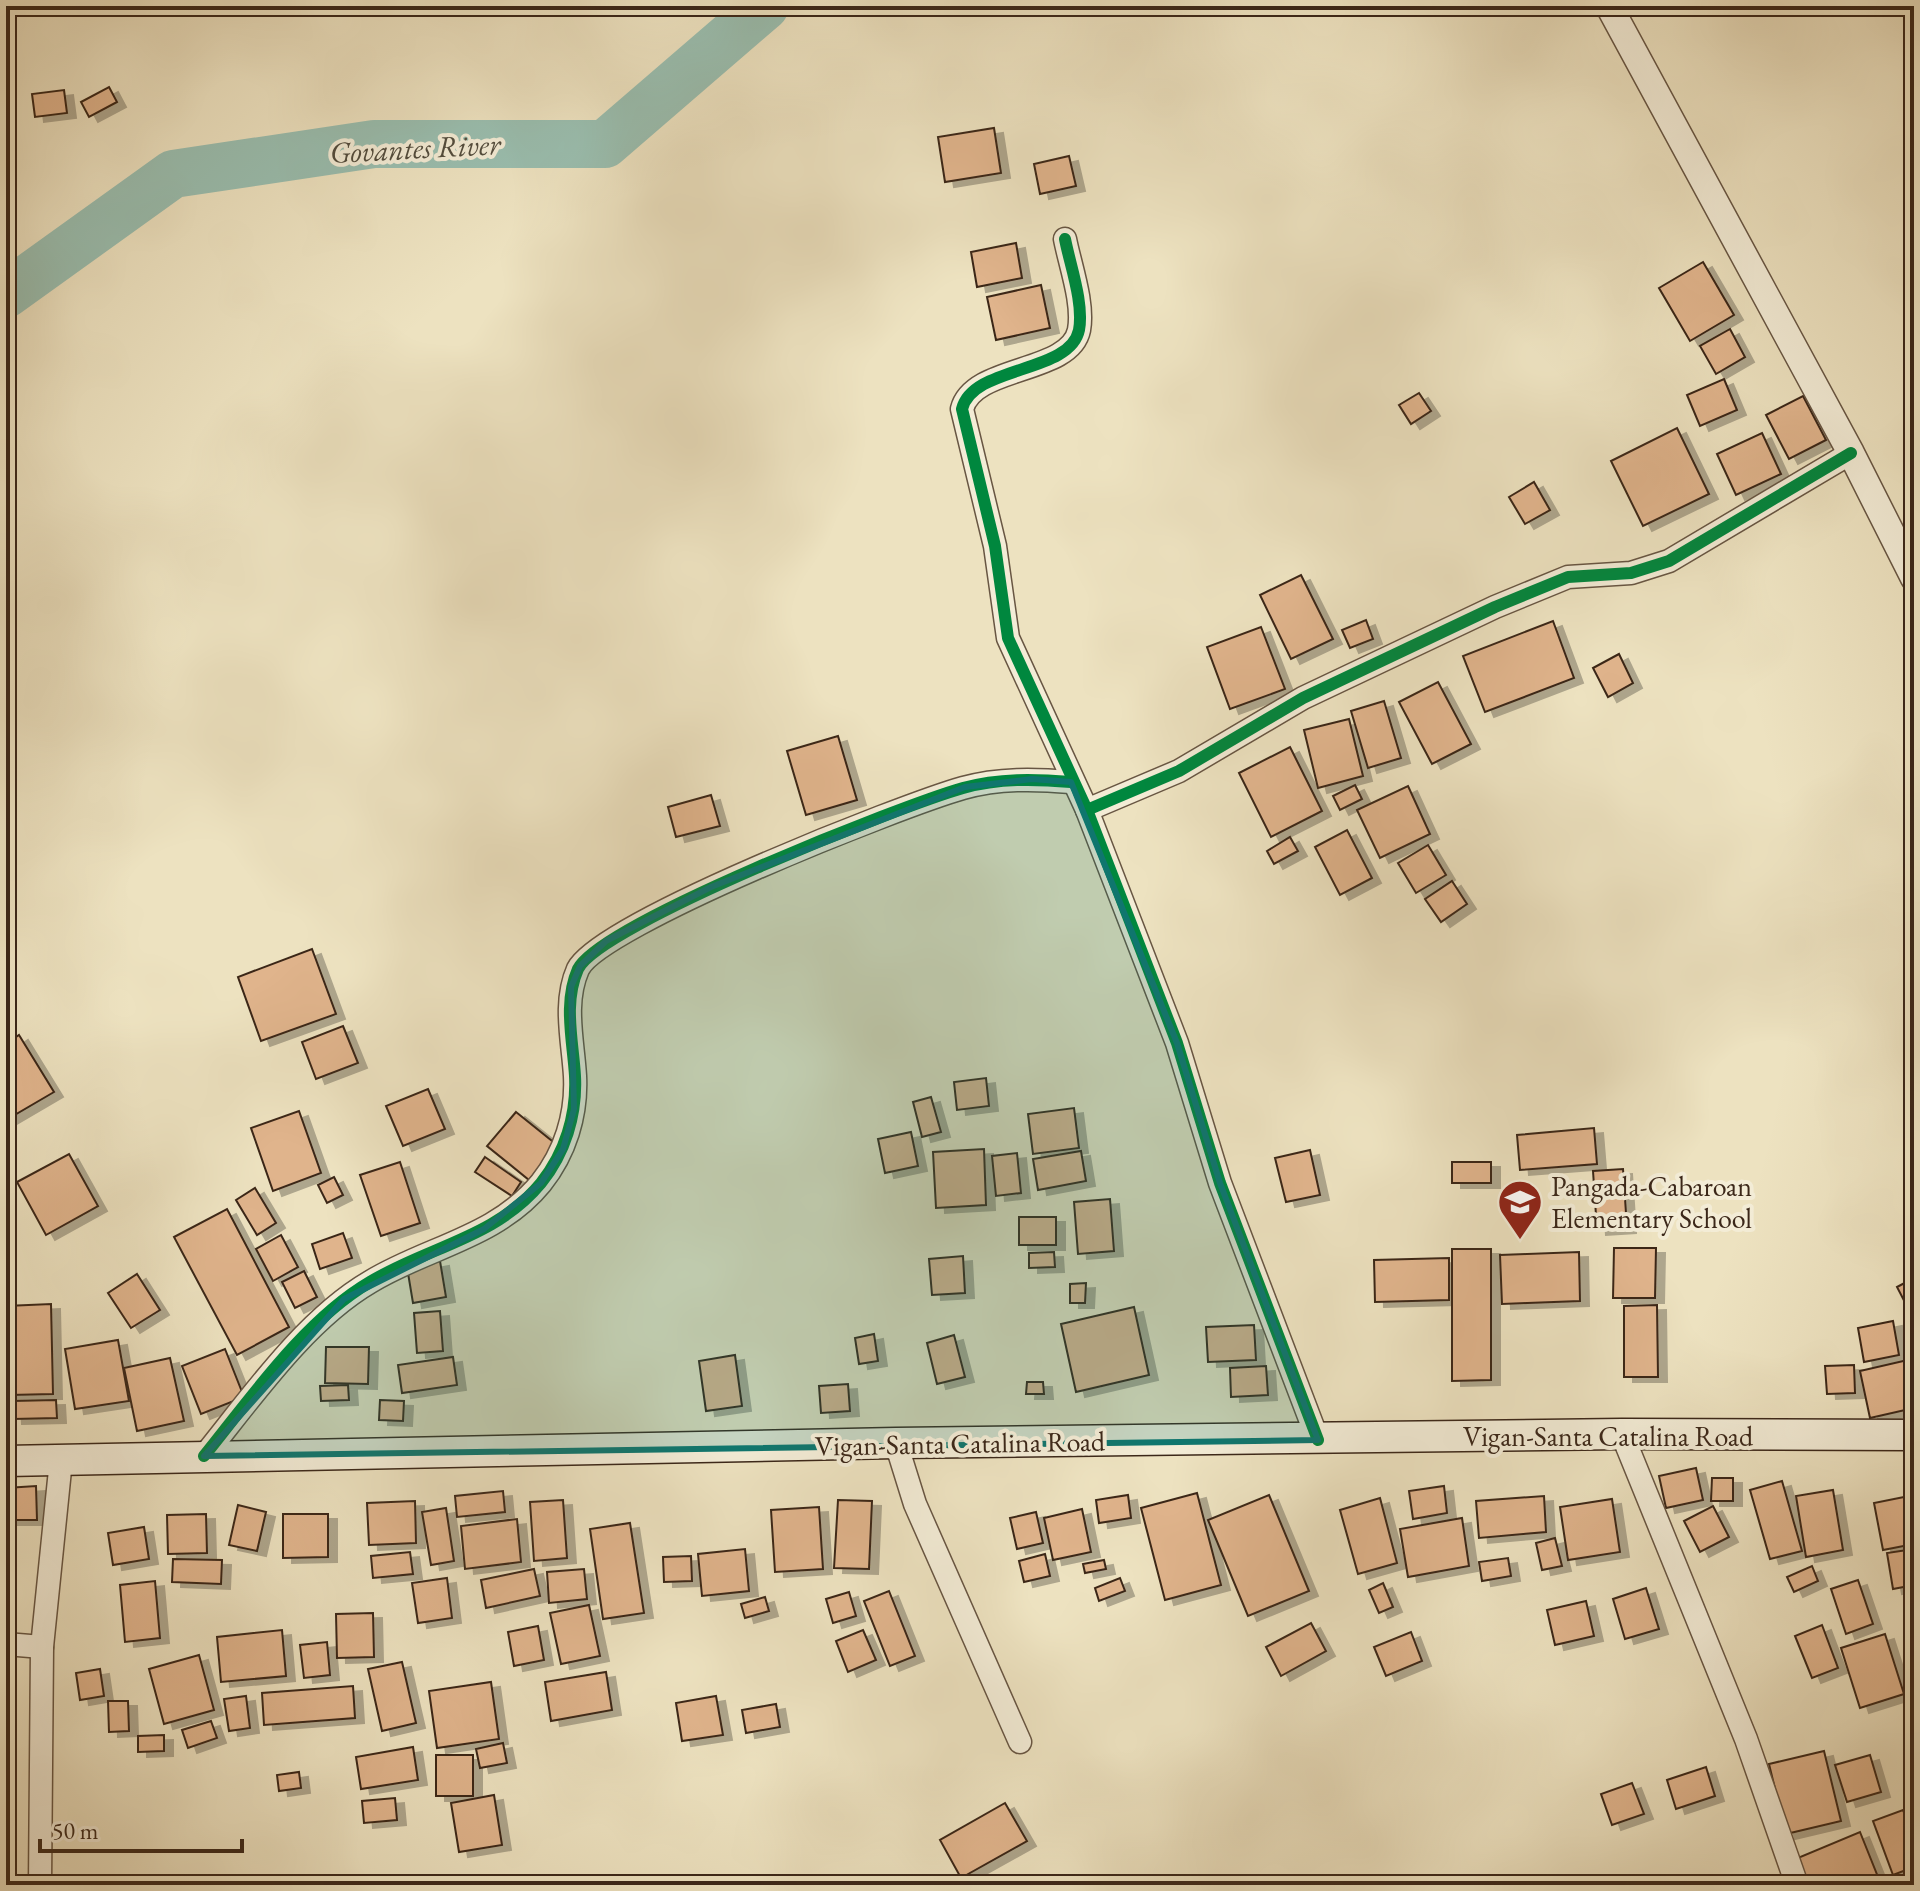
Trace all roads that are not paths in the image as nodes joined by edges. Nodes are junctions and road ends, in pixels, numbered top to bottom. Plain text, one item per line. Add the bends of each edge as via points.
1 (1609, 6) edge
2 (1065, 239) dead end
3 (1851, 453) junction
4 (1914, 578) edge
5 (1071, 782) junction
6 (1087, 810) junction
7 (1622, 1434) junction
8 (1914, 1435) edge
9 (1318, 1440) junction
10 (896, 1443) junction
11 (204, 1456) junction
12 (61, 1460) junction
13 (6, 1461) edge
14 (6, 1644) edge
15 (42, 1647) junction
16 (1020, 1742) dead end
17 (40, 1885) edge
18 (1797, 1885) edge

1 - 3 street
2 - 5 street via 1080,321 1075,341 1061,353 983,385 967,397 962,409 995,546 1008,638
3 - 4 street
3 - 6 street via 1669,561 1631,573 1568,577 1495,607 1303,698 1179,771
5 - 6 street
5 - 11 street via 1002,781 938,797 711,887 606,941 580,966 571,987 574,1109 563,1149 541,1183 514,1210 484,1229 372,1280 344,1299 252,1396
6 - 9 street via 1177,1043 1220,1183
7 - 8 main road, Vigan-Santa Catalina Road
7 - 9 main road, Vigan-Santa Catalina Road
7 - 18 street via 1746,1739
9 - 10 main road, Vigan-Santa Catalina Road
10 - 11 main road, Vigan-Santa Catalina Road
10 - 16 street via 915,1504
11 - 12 main road, Vigan-Santa Catalina Road
12 - 13 main road, Vigan-Santa Catalina Road
12 - 15 street
14 - 15 street
15 - 17 street

